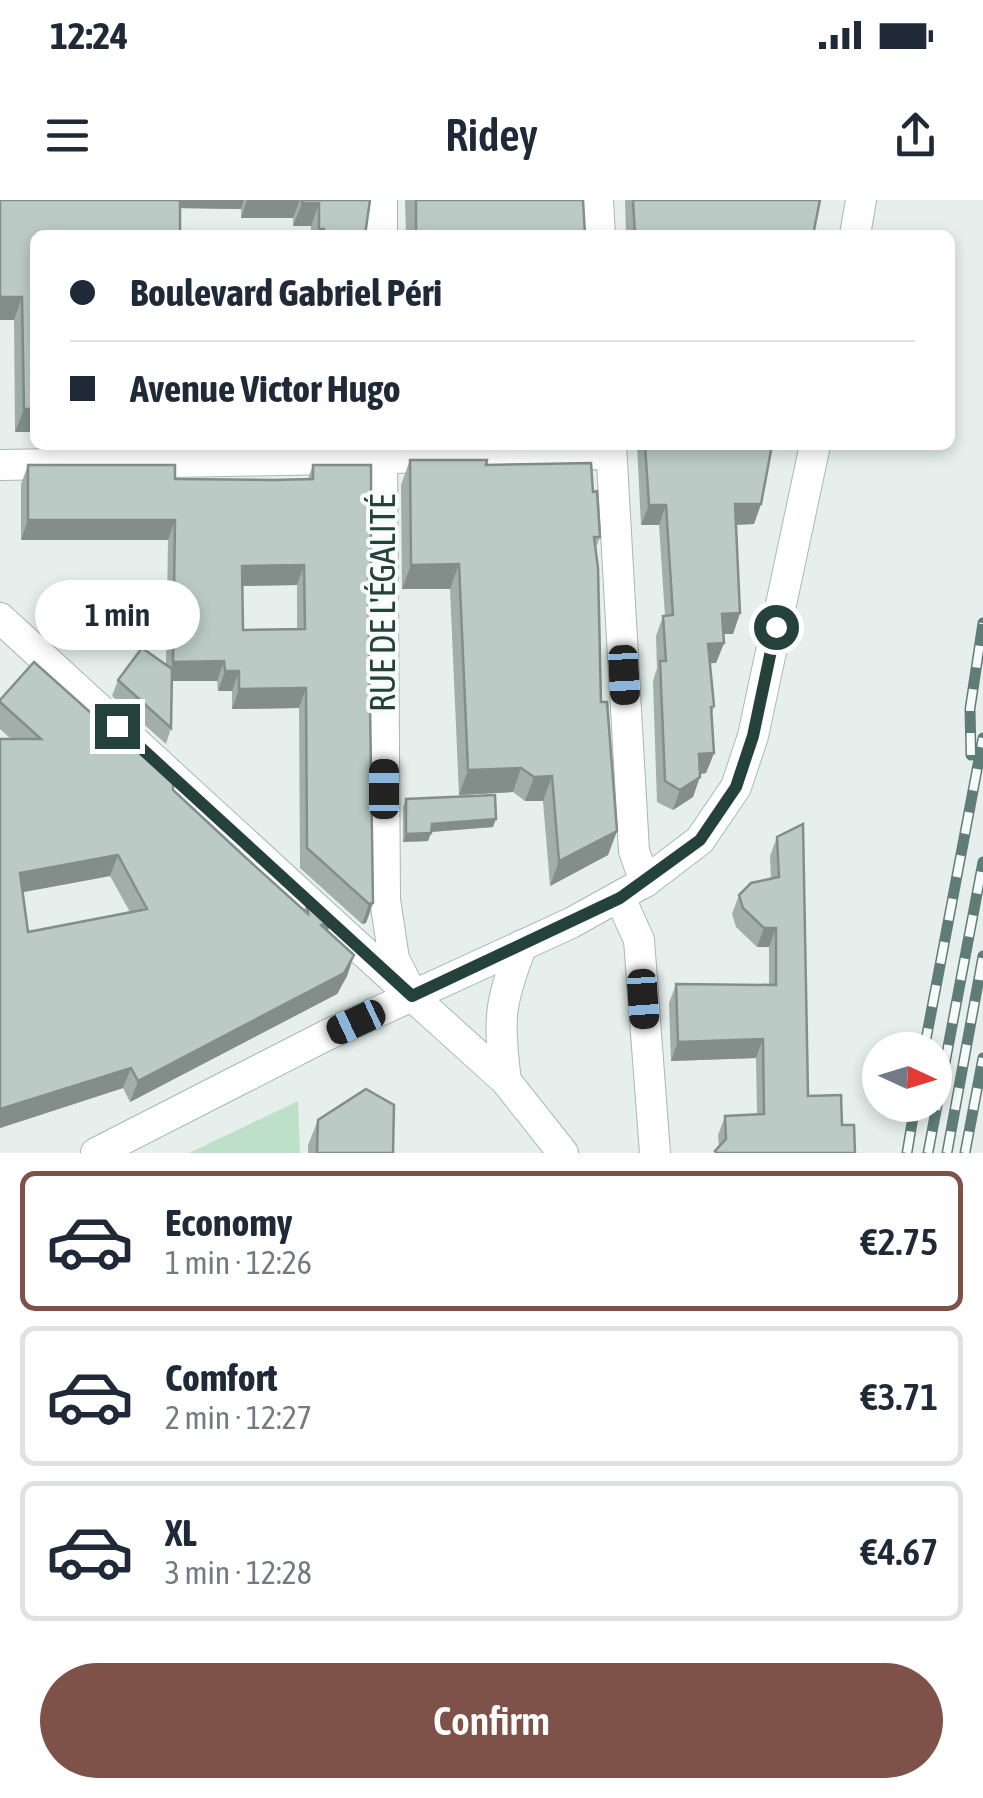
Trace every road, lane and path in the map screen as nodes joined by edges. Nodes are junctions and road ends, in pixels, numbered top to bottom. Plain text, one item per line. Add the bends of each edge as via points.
1 (382, 200) edge
2 (598, 200) edge
3 (862, 200) edge
4 (382, 230) edge
5 (600, 230) edge
6 (856, 230) edge
7 (611, 450) edge
8 (814, 450) edge
9 (382, 451) edge
10 (0, 465) edge
11 (0, 618) edge
12 (632, 890) junction
13 (522, 946) junction
14 (412, 996) junction
15 (506, 1081) junction
16 (96, 1153) edge
17 (564, 1153) edge
18 (656, 1153) edge

1 - 4 street
2 - 5 street
3 - 6 street
7 - 9 street
7 - 12 street
8 - 12 street via 753,736 736,787 700,840
9 - 10 street
9 - 14 street, RUE DE L'ÉGALITÉ via 385,900 394,959
11 - 14 street
12 - 13 street
12 - 18 street
13 - 14 street
13 - 15 street via 499,1019
14 - 15 street
14 - 16 street
15 - 17 street

